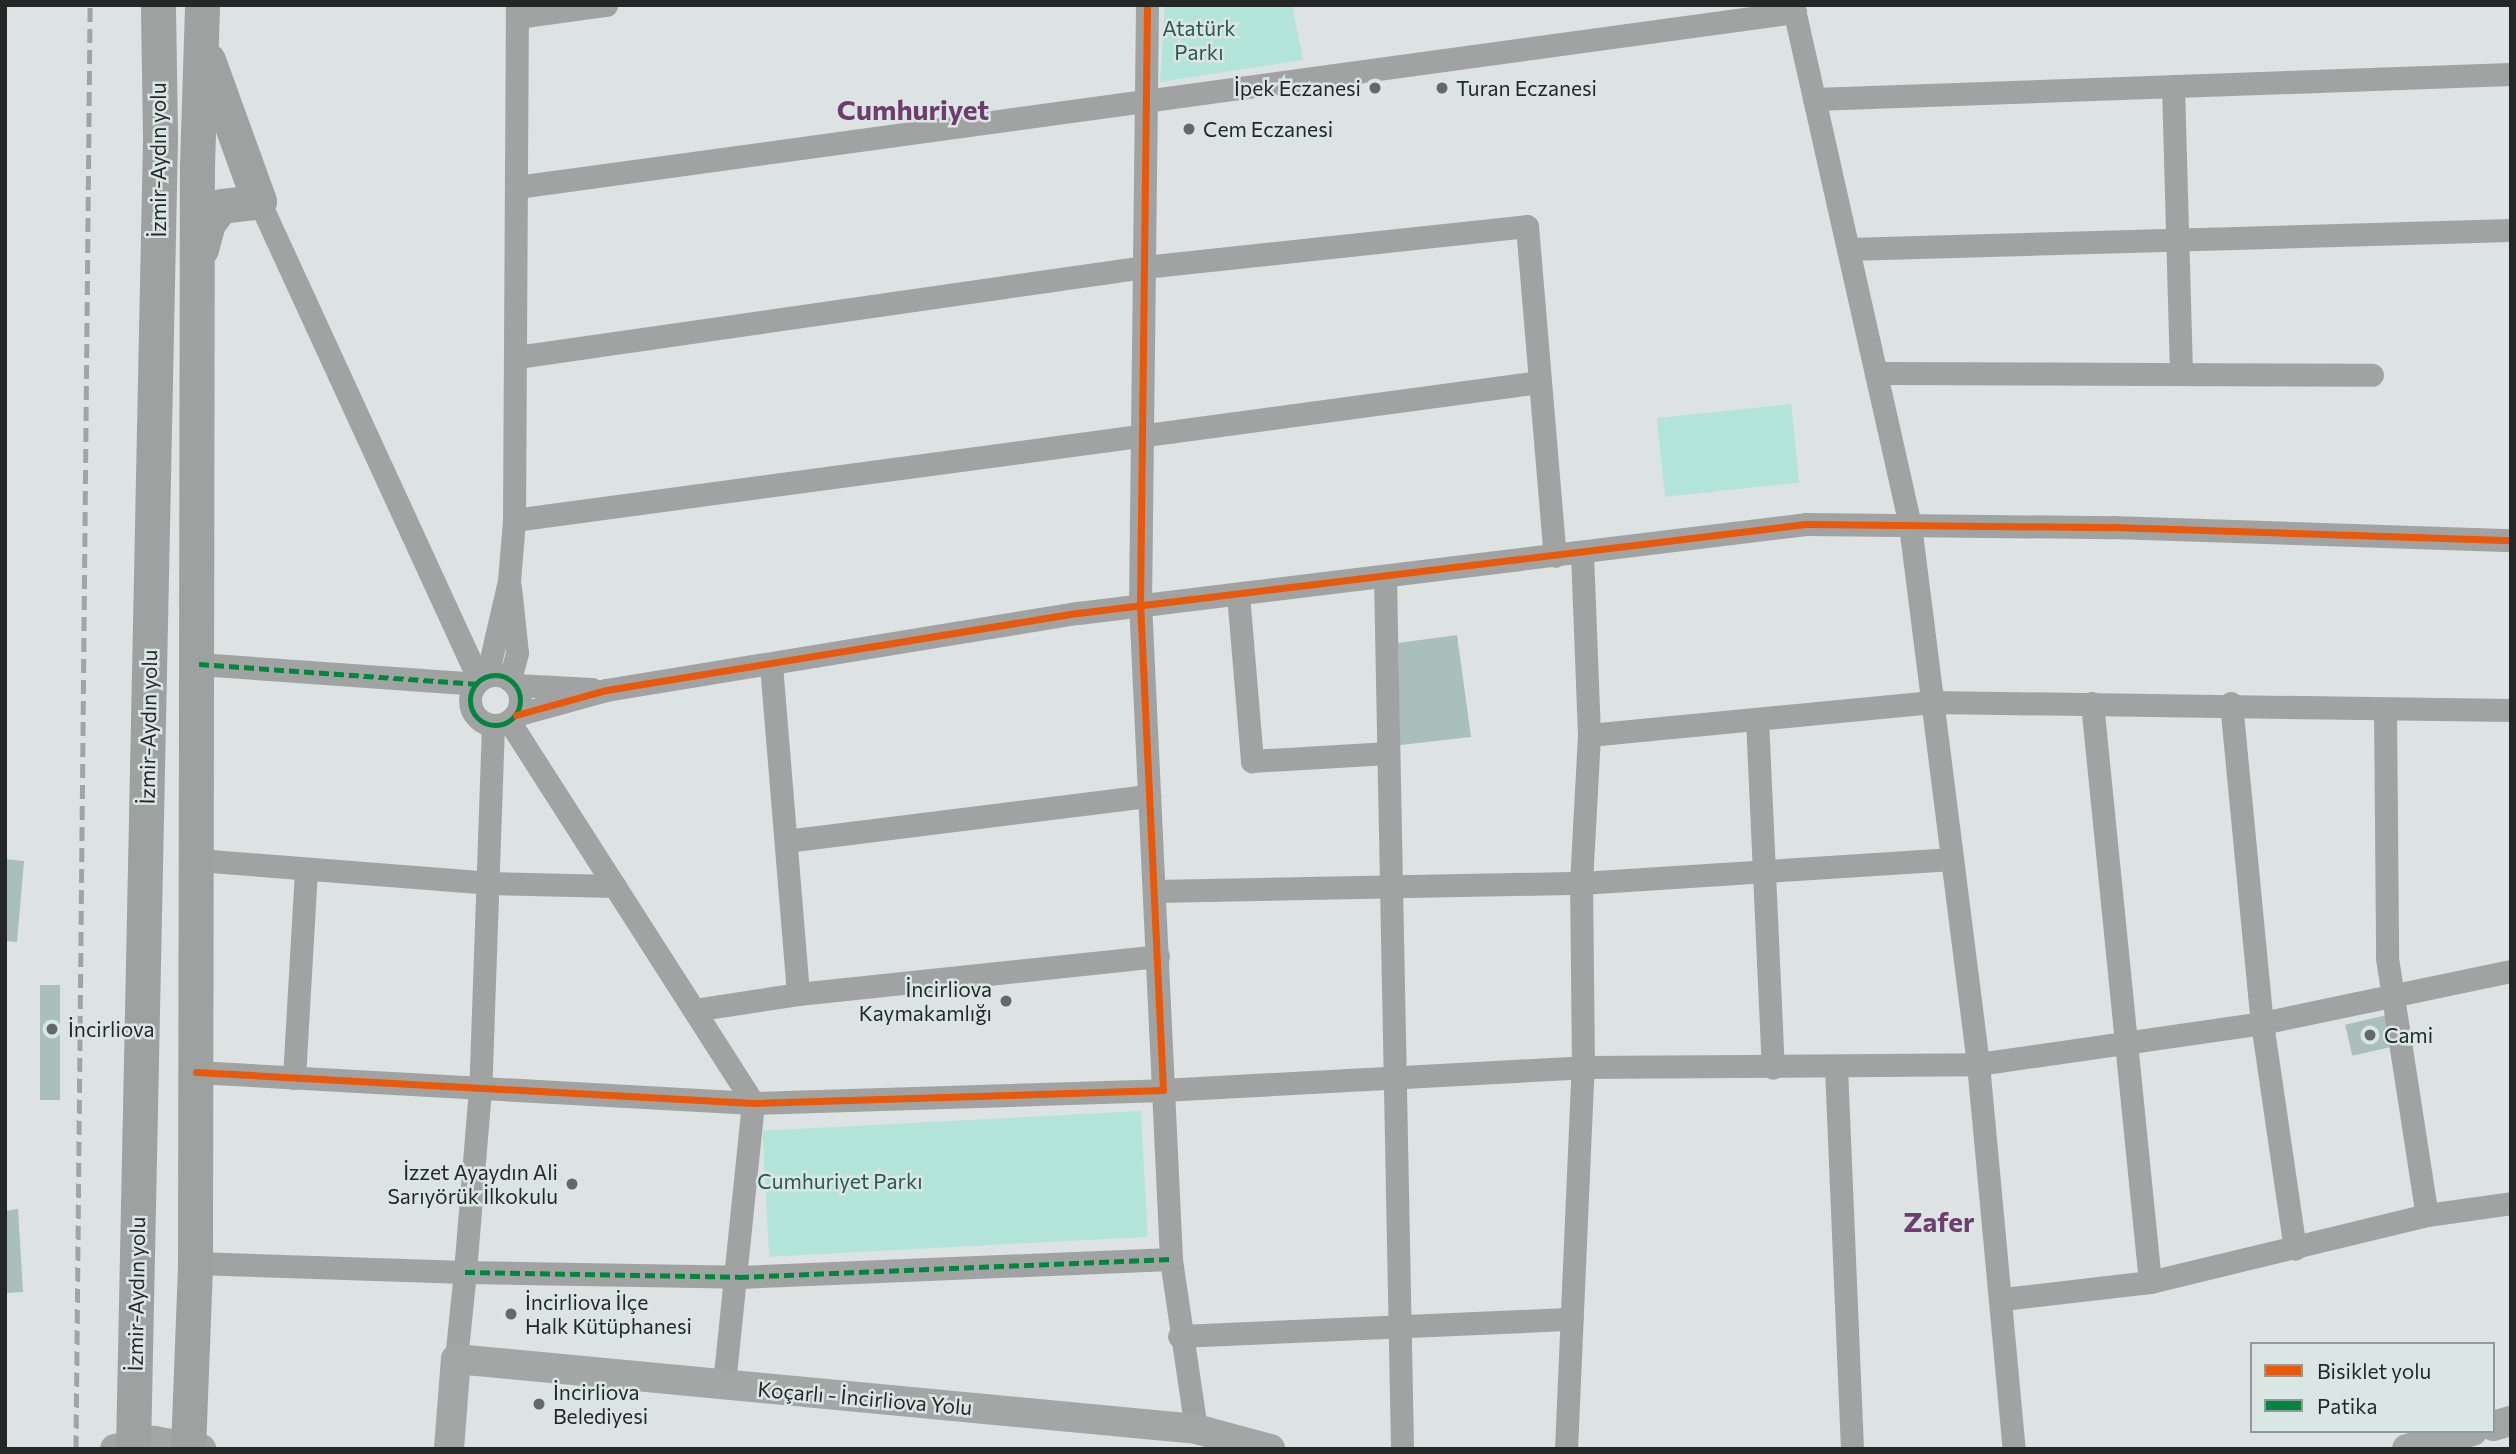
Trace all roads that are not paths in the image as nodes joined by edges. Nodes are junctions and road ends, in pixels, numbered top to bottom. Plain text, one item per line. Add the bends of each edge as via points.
1 (158, 5) edge
2 (202, 5) edge
3 (606, 5) edge
4 (1147, 5) edge
5 (1794, 9) edge
6 (517, 11) edge
7 (202, 41) junction
8 (2511, 75) edge
9 (2174, 86) junction
10 (1814, 99) junction
11 (1146, 102) junction
12 (159, 148) junction
13 (240, 148) junction
14 (198, 153) junction
15 (517, 187) junction
16 (259, 201) junction
17 (2511, 230) edge
18 (2176, 240) junction
19 (1848, 249) junction
20 (198, 262) junction
21 (1144, 267) junction
22 (517, 356) junction
23 (1876, 373) junction
24 (2181, 374) junction
25 (2372, 375) dead end
26 (1540, 382) junction
27 (1142, 436) junction
28 (514, 520) junction
29 (1910, 525) junction
30 (2511, 540) edge
31 (1582, 553) junction
32 (1555, 556) junction
33 (1385, 577) junction
34 (509, 581) junction
35 (1238, 594) junction
36 (1140, 605) junction
37 (199, 664) junction
38 (771, 666) junction
39 (481, 680) junction
40 (513, 682) junction
41 (606, 690) junction
42 (1932, 702) junction
43 (2092, 703) junction
44 (2231, 703) junction
45 (2385, 709) junction
46 (2511, 710) edge
47 (1757, 719) junction
48 (506, 720) junction
49 (1589, 735) junction
50 (1388, 753) junction
51 (1149, 796) junction
52 (786, 841) junction
53 (1952, 859) junction
54 (198, 860) junction
55 (306, 869) junction
56 (1764, 870) junction
57 (488, 883) junction
58 (1581, 883) junction
59 (615, 886) junction
60 (1391, 887) junction
61 (1154, 891) junction
62 (1158, 956) junction
63 (2511, 971) edge
64 (798, 994) junction
65 (2393, 995) junction
66 (694, 1010) junction
67 (2262, 1023) junction
68 (2123, 1043) junction
69 (1978, 1064) junction
70 (1836, 1067) junction
71 (1583, 1068) junction
72 (1773, 1068) junction
73 (195, 1072) junction
74 (294, 1078) junction
75 (1395, 1078) junction
76 (480, 1089) junction
77 (1163, 1090) junction
78 (753, 1103) junction
79 (2511, 1203) edge
80 (2427, 1215) junction
81 (2295, 1249) junction
82 (1171, 1259) junction
83 (195, 1263) junction
84 (465, 1272) junction
85 (738, 1277) junction
86 (2150, 1282) junction
87 (2003, 1299) junction
88 (1572, 1319) junction
89 (1399, 1324) junction
90 (1179, 1336) junction
91 (456, 1359) junction
92 (724, 1385) junction
93 (1196, 1429) junction
94 (2466, 1433) edge
95 (127, 1447) edge
96 (193, 1447) edge
97 (449, 1449) edge
98 (1270, 1449) edge
99 (1402, 1449) edge
100 (1566, 1449) edge
101 (1852, 1449) edge
102 (2014, 1449) edge
103 (2407, 1449) edge

1 - 12 highway, İzmir-Aydın yolu
2 - 7 highway, İzmir-Aydın yolu
3 - 6 street
4 - 11 street
5 - 10 street
5 - 11 street
6 - 15 street
7 - 13 highway
7 - 14 highway, İzmir-Aydın yolu
8 - 9 street
9 - 10 street
9 - 18 street
10 - 19 street
11 - 15 street
11 - 21 street
12 - 14 highway
12 - 95 highway, İzmir-Aydın yolu
13 - 14 highway
13 - 16 highway
14 - 16 highway
14 - 20 highway, İzmir-Aydın yolu
15 - 22 street
16 - 20 highway via 221,206 208,223
16 - 39 street
17 - 18 street
18 - 19 street
18 - 24 street
19 - 23 street
20 - 37 highway, İzmir-Aydın yolu
21 - 22 street
21 - 26 street via 1527,226
21 - 27 street
22 - 28 street
23 - 24 street
23 - 29 street
24 - 25 street
26 - 27 street
26 - 32 street
27 - 28 street
27 - 36 street
28 - 34 street
29 - 30 street
29 - 31 street via 1806,524
29 - 42 street
31 - 32 street
31 - 49 street
32 - 33 street
33 - 35 street
33 - 50 street
34 - 39 street
34 - 40 street via 516,614
35 - 36 street
35 - 50 street via 1252,761
36 - 38 street
36 - 51 street
37 - 39 street
37 - 54 highway, İzmir-Aydın yolu
38 - 41 street
38 - 52 street
39 - 40 street
39 - 48 street via 470,701 472,710
40 - 41 street
40 - 48 street via 520,700
41 - 48 street
42 - 43 street
42 - 47 street
42 - 53 street
43 - 44 street
43 - 68 street
44 - 45 street
44 - 67 street
45 - 46 street
45 - 65 street via 2385,936
47 - 49 street
47 - 56 street
48 - 57 street
48 - 59 street
49 - 58 street
50 - 60 street
51 - 52 street
51 - 61 street
52 - 64 street
53 - 56 street
53 - 69 street
54 - 55 street
54 - 73 highway, İzmir-Aydın yolu
55 - 57 street
55 - 74 street
56 - 58 street
56 - 72 street
57 - 59 street
57 - 76 street
58 - 60 street
58 - 71 street
59 - 66 street
60 - 61 street
60 - 75 street
61 - 62 street
62 - 64 street
62 - 77 street
63 - 65 street
64 - 66 street
65 - 67 street
65 - 80 street
66 - 78 street
67 - 68 street
67 - 81 street
68 - 69 street
68 - 86 street
69 - 70 street
69 - 87 street
70 - 72 street
70 - 101 street
71 - 72 street
71 - 75 street
71 - 88 street
73 - 74 street
73 - 83 highway, İzmir-Aydın yolu
74 - 76 street
75 - 77 street
75 - 89 street
76 - 78 street
76 - 84 street
77 - 78 street
77 - 82 street
78 - 85 street
79 - 80 street
80 - 81 street
81 - 86 street
82 - 85 street
82 - 90 street
83 - 84 street
83 - 96 highway, İzmir-Aydın yolu
84 - 85 street
84 - 91 street
85 - 92 street
86 - 87 street
87 - 102 street
88 - 89 street
88 - 100 street
89 - 90 street
89 - 99 street
90 - 93 street
91 - 92 main road, Koçarlı - İncirliova Yolu
91 - 97 main road
92 - 93 main road, Koçarlı - İncirliova Yolu
93 - 98 main road, Koçarlı - İncirliova Yolu
94 - 103 main road
95 - 96 main road

